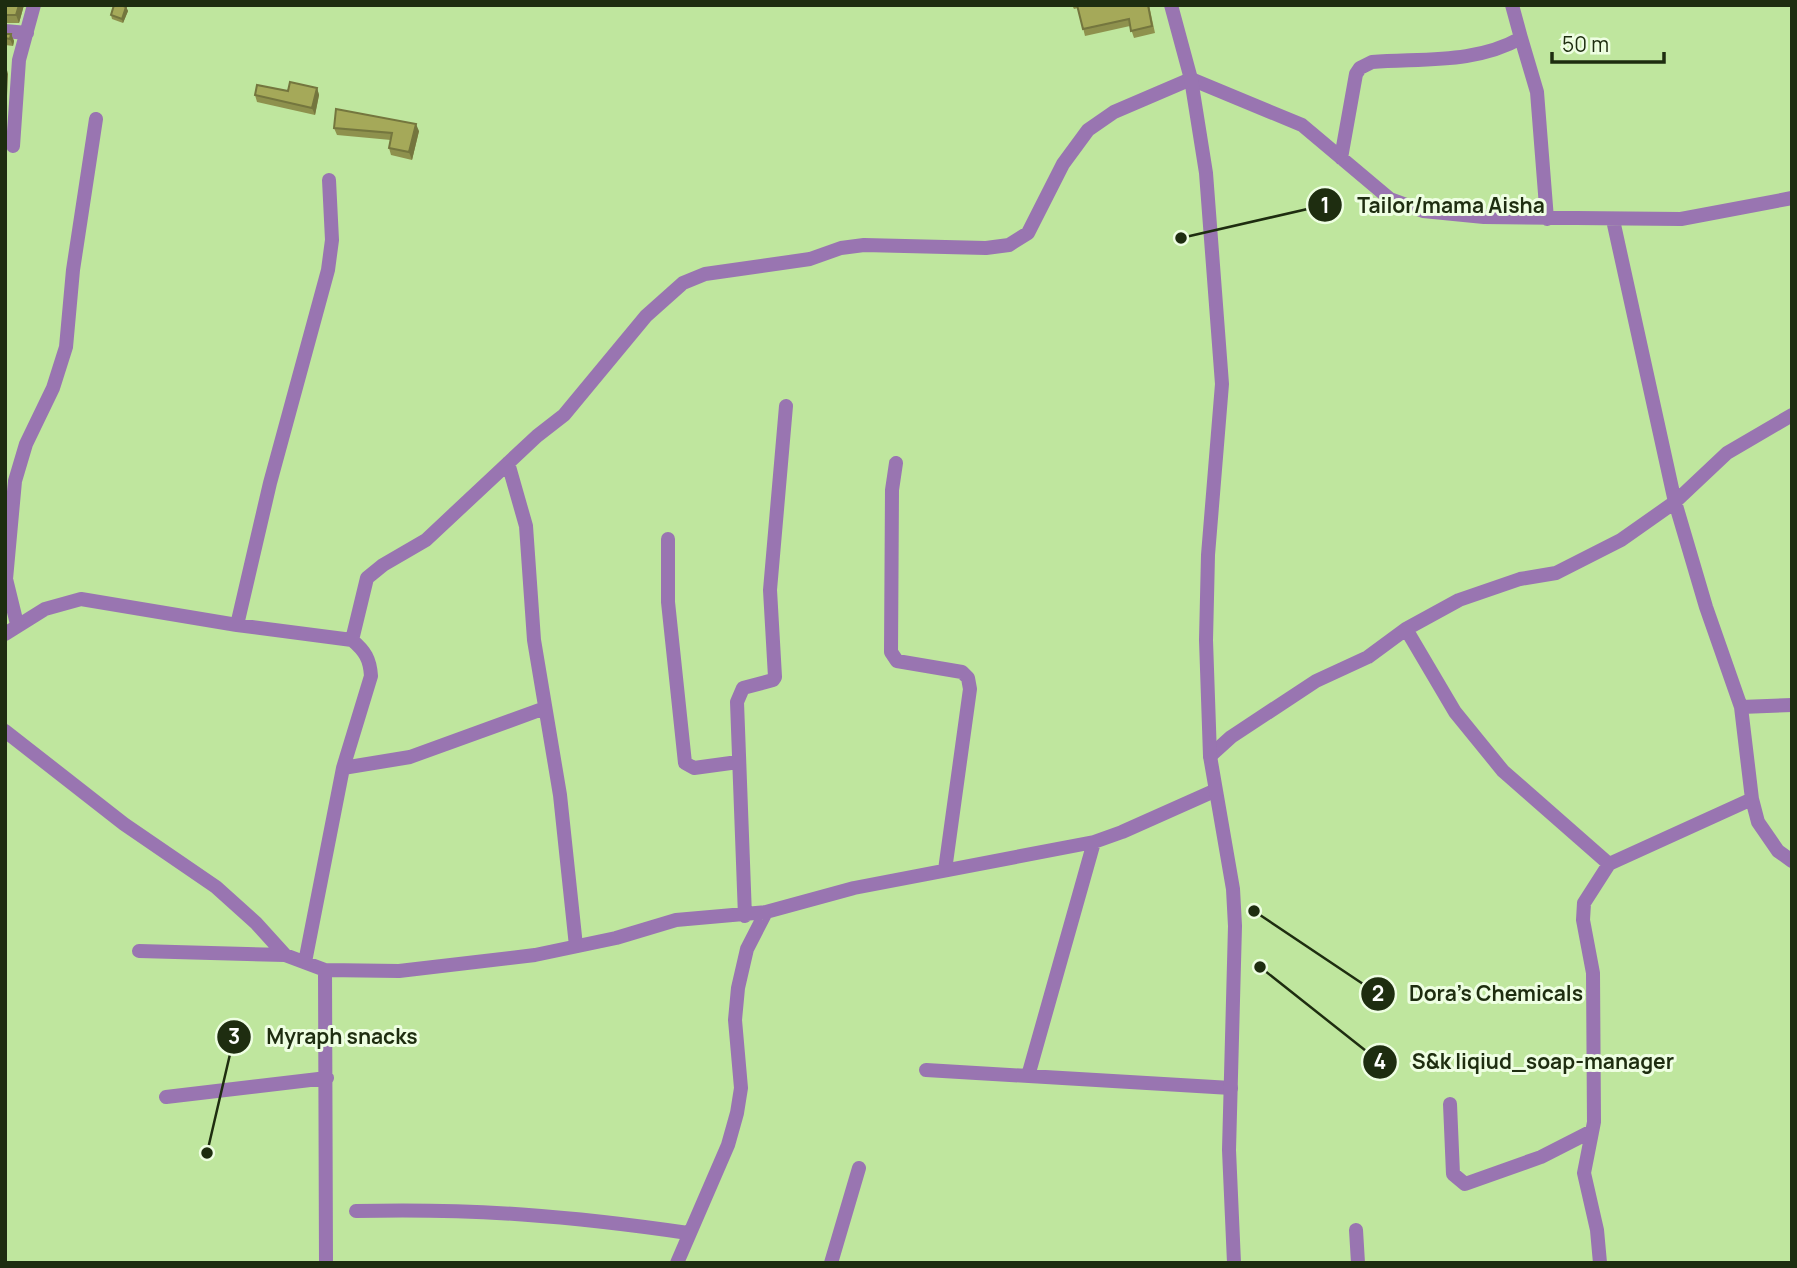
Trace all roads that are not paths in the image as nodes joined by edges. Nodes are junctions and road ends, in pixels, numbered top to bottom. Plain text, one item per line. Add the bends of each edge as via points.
1 (34, 5) edge
2 (1171, 5) edge
3 (1512, 5) edge
4 (5, 30) edge
5 (27, 33) junction
6 (1521, 38) junction
7 (1191, 79) junction
8 (96, 120) dead end
9 (13, 146) dead end
10 (1341, 158) junction
11 (329, 180) dead end
12 (1792, 198) edge
13 (1547, 219) junction
14 (1613, 220) junction
15 (786, 406) dead end
16 (1792, 415) edge
17 (508, 463) junction
18 (897, 463) dead end
19 (1675, 502) junction
20 (668, 539) dead end
21 (237, 625) junction
22 (11, 629) edge
23 (1406, 629) junction
24 (352, 640) junction
25 (1792, 705) edge
26 (1741, 707) junction
27 (545, 708) junction
28 (5, 732) edge
29 (1210, 756) junction
30 (738, 762) junction
31 (343, 768) junction
32 (1214, 791) junction
33 (1752, 799) junction
34 (1094, 842) junction
35 (1785, 850) edge
36 (1792, 861) edge
37 (1609, 864) junction
38 (945, 870) junction
39 (766, 912) junction
40 (745, 916) junction
41 (576, 946) junction
42 (139, 951) dead end
43 (285, 955) junction
44 (304, 962) junction
45 (325, 970) junction
46 (926, 1070) dead end
47 (1028, 1076) junction
48 (327, 1078) junction
49 (1231, 1088) junction
50 (166, 1097) dead end
51 (1450, 1104) dead end
52 (1592, 1131) junction
53 (859, 1168) dead end
54 (356, 1211) dead end
55 (1356, 1230) dead end
56 (688, 1233) junction
57 (326, 1263) edge
58 (677, 1263) edge
59 (831, 1263) edge
60 (1234, 1263) edge
61 (1358, 1263) edge
62 (1600, 1263) edge

1 - 5 street
2 - 7 street
3 - 6 street
4 - 5 street
5 - 9 street via 19,60
6 - 10 street via 1476,57 1372,62 1360,68
6 - 13 street via 1537,92
7 - 10 street via 1302,125
7 - 17 street via 1114,112 1088,130 1063,164 1028,233 1009,245 864,245 683,283 646,316 564,415
7 - 29 street via 1206,173 1222,384 1208,555
8 - 22 street via 66,347 15,481 6,579
10 - 13 street via 1390,199 1423,211
11 - 21 street via 332,240 328,270
12 - 14 street via 1681,219
13 - 14 street
14 - 19 street
15 - 30 street via 770,590 775,677 738,693
16 - 19 street via 1727,453
17 - 24 street via 426,540 367,578
17 - 27 street via 526,526 534,640
18 - 38 street via 892,490 891,652 897,661 962,672 970,689
19 - 23 street via 1572,567 1459,600
19 - 26 street
20 - 30 street via 668,602 685,763 694,768
21 - 22 street via 81,599 64,601
21 - 24 street
23 - 29 street via 1368,657 1316,681
23 - 37 street via 1455,712 1503,771
24 - 31 street via 370,661 371,676
25 - 26 street
26 - 33 street
27 - 31 street via 410,757
27 - 41 street via 560,794
28 - 43 street via 124,824 216,887
29 - 32 street
30 - 40 street
31 - 44 street
32 - 34 street
32 - 49 street via 1233,889
33 - 35 street via 1758,822
33 - 37 street
34 - 38 street
34 - 47 street
35 - 36 street
37 - 52 street via 1584,902 1593,973
38 - 39 street
39 - 40 street
39 - 56 street via 747,950 738,988 735,1020 741,1088 737,1113 728,1145
40 - 41 street via 676,919
41 - 45 street via 399,971
42 - 43 street
43 - 44 street
44 - 45 street
45 - 48 street
46 - 47 street
47 - 49 street
48 - 50 street
48 - 57 street
49 - 60 street via 1229,1206
51 - 52 street via 1453,1174 1465,1184 1541,1157
52 - 62 street via 1584,1173
53 - 59 street
54 - 56 street via 546,1214
55 - 61 street
56 - 58 street

